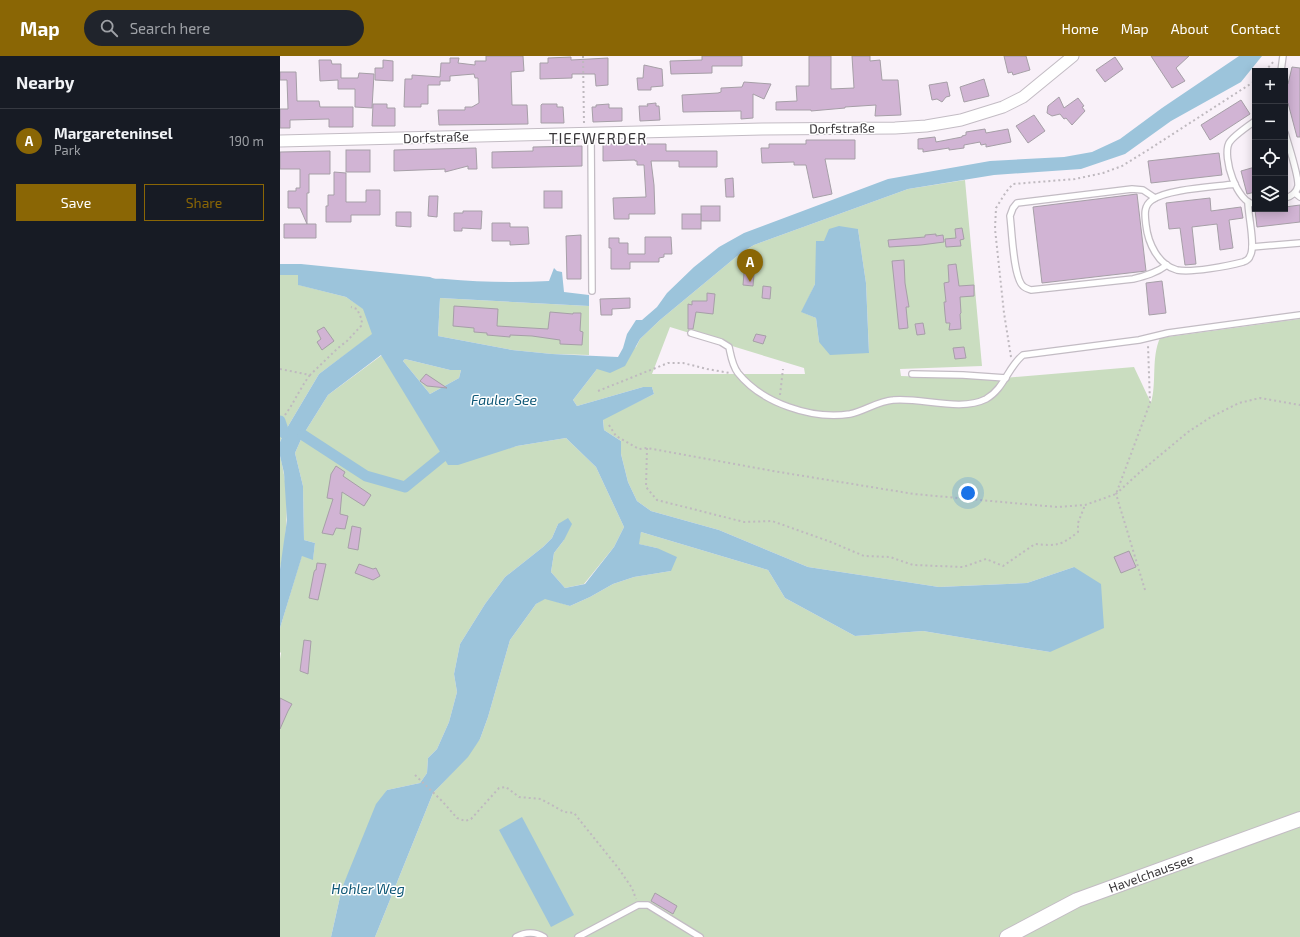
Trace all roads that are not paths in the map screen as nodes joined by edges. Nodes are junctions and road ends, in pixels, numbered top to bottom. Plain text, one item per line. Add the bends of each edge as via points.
1 (1073, 56) edge
2 (1280, 57) edge
3 (1281, 68) edge
4 (1252, 123) edge
5 (588, 133) junction
6 (1287, 140) edge
7 (280, 141) edge
8 (1234, 184) junction
9 (1295, 193) junction
10 (1288, 196) edge
11 (1300, 197) edge
12 (1155, 198) junction
13 (1248, 202) junction
14 (1252, 204) edge
15 (1300, 243) edge
16 (1252, 247) junction
17 (1167, 265) junction
18 (592, 291) dead end
19 (1300, 315) edge
20 (691, 333) dead end
21 (912, 374) dead end
22 (1006, 378) junction
23 (1300, 819) edge
24 (516, 937) edge
25 (544, 937) edge
26 (578, 937) edge
27 (700, 937) edge
28 (1007, 937) edge

1 - 5 street, Dorfstraße via 1023,97 961,120 926,126
2 - 3 lane
4 - 8 lane via 1229,143 1229,169
5 - 7 street, Dorfstraße
5 - 18 lane
6 - 9 lane via 1297,177 1298,186
8 - 12 lane via 1173,192
8 - 13 lane
9 - 10 lane
9 - 11 lane
12 - 17 lane via 1146,206 1147,236 1153,249
12 - 17 lane via 1143,190 1132,189 1017,203 1012,208 1010,216 1016,271 1023,287 1031,290 1133,279 1149,275
13 - 14 lane
13 - 16 lane
15 - 16 lane
16 - 17 lane via 1248,260 1228,266 1178,270
19 - 22 lane via 1023,355 1012,366
20 - 22 lane via 729,347 740,375 755,388 779,404 810,413 850,414 893,400 973,403 994,393
21 - 22 lane
23 - 28 street, Havelchaussee via 1077,900
24 - 25 lane via 533,932
26 - 27 lane via 638,906 648,905

